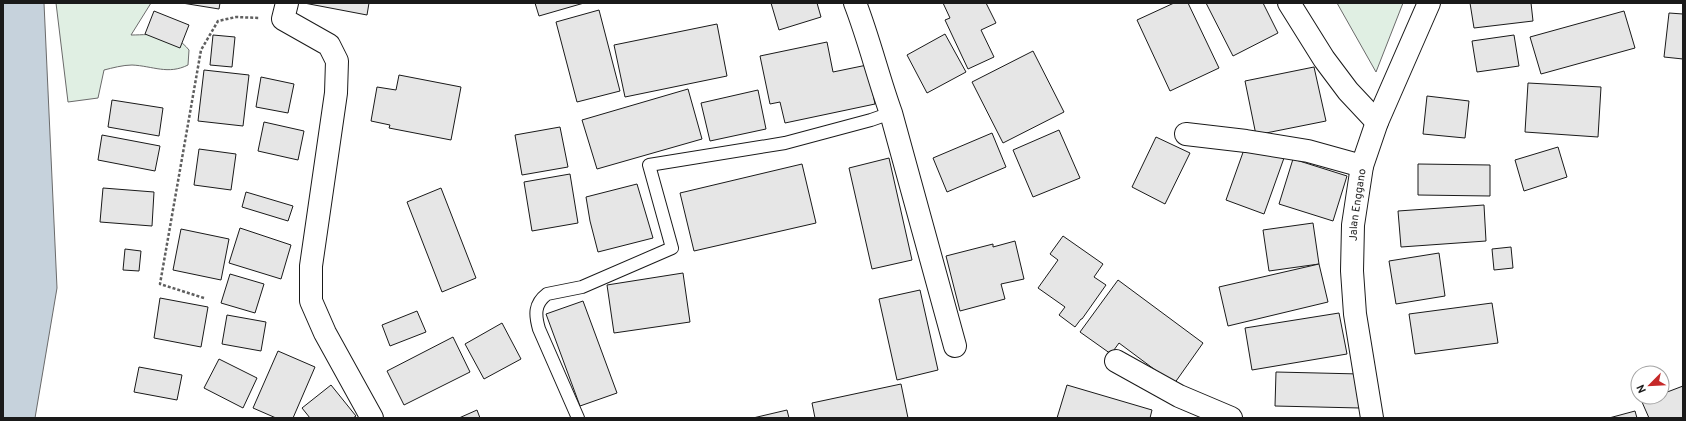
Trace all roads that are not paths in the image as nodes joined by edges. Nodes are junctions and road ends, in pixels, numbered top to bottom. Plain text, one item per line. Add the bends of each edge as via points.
1 (1289, 3) edge
2 (1428, 3) edge
3 (857, 4) edge
4 (285, 11) edge
5 (891, 113) junction
6 (1378, 122) junction
7 (1186, 134) dead end
8 (1362, 166) junction
9 (955, 346) dead end
10 (1116, 361) dead end
11 (372, 418) edge
12 (578, 418) edge
13 (1231, 418) edge
14 (1372, 418) edge

1 - 6 street via 1324,59 1348,91
2 - 6 street, Jalan Enggano
3 - 5 street
4 - 11 street via 329,45 337,61 336,93 311,266 311,301 325,333
5 - 9 street
5 - 12 lane via 785,143 649,165 672,248 582,287 546,294 536,309 535,316 540,333
6 - 8 street, Jalan Enggano
7 - 8 street via 1308,151
8 - 14 street, Jalan Enggano via 1354,225 1352,271 1355,314
10 - 13 street via 1179,396

